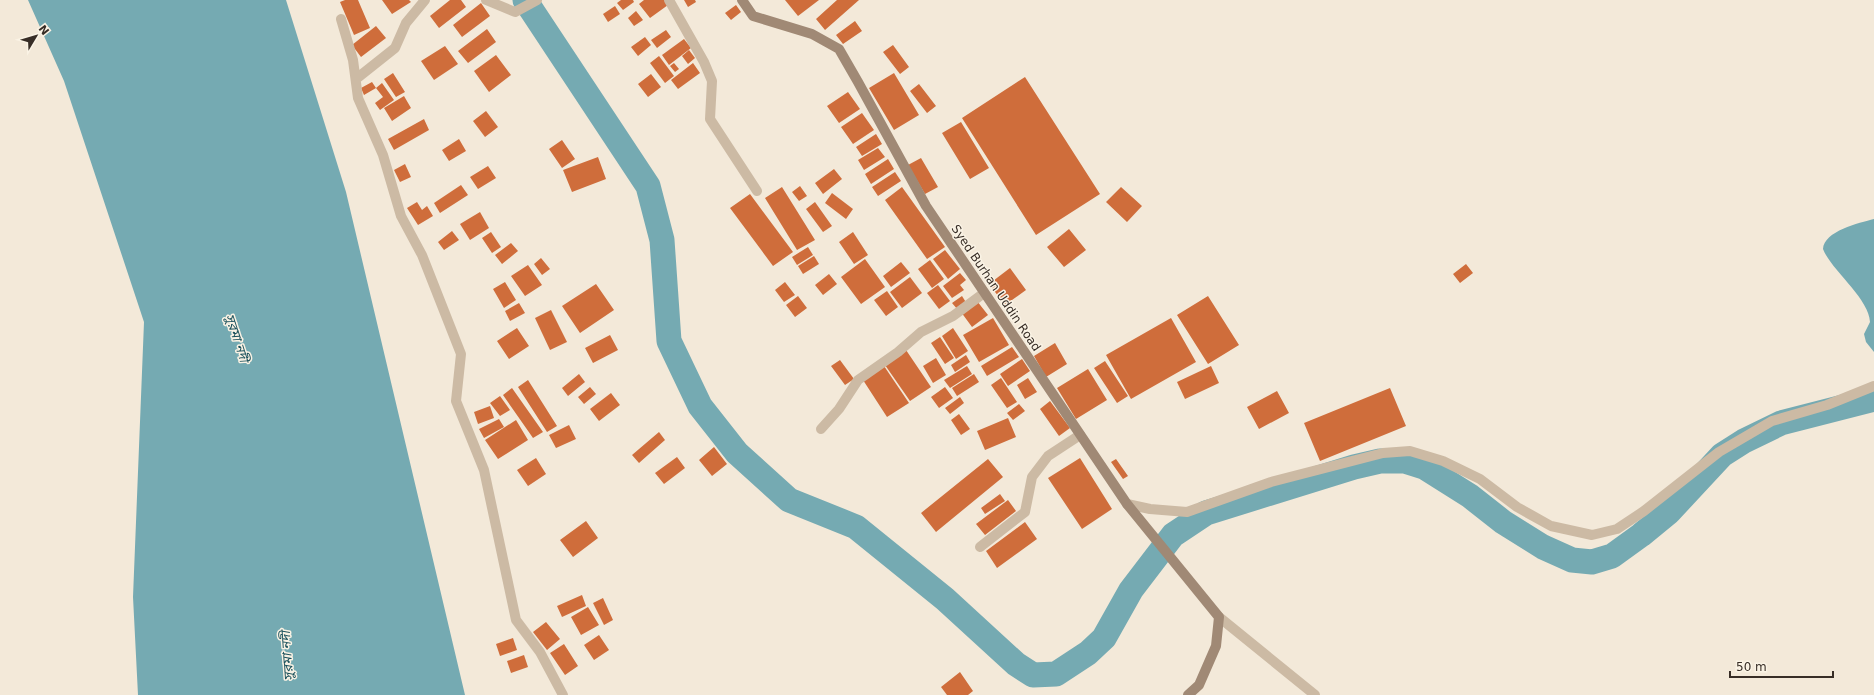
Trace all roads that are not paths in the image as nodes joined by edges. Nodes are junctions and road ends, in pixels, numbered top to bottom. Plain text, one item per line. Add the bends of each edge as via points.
1 (425, 0) edge
2 (486, 0) edge
3 (536, 0) edge
4 (669, 0) edge
5 (742, 0) edge
6 (341, 19) dead end
7 (356, 79) junction
8 (757, 191) dead end
9 (984, 293) junction
10 (1874, 386) edge
11 (821, 429) dead end
12 (1080, 435) junction
13 (1127, 504) junction
14 (980, 547) dead end
15 (1219, 617) junction
16 (563, 695) edge
17 (1188, 695) edge
18 (1315, 695) edge

1 - 7 street via 406,23 395,48
2 - 3 street via 515,12
4 - 8 street via 712,81 710,119
5 - 9 street, Syed Burhan Uddin Road via 753,16 812,34 838,49 926,206
6 - 7 street
7 - 16 street via 358,98 383,155 400,216 422,255 461,354 456,401 484,470 516,620 540,652
9 - 11 street via 953,316 921,332 858,380 840,409
9 - 12 street, Syed Burhan Uddin Road
10 - 13 street via 1827,405 1772,421 1719,452 1617,529 1592,534 1551,526 1516,507 1480,480 1443,461 1410,451 1383,453 1271,482 1187,512
12 - 13 street, Syed Burhan Uddin Road
12 - 14 street via 1048,456 1032,477 1025,512
13 - 15 street, Syed Burhan Uddin Road
15 - 17 street via 1216,646 1199,685
15 - 18 street

